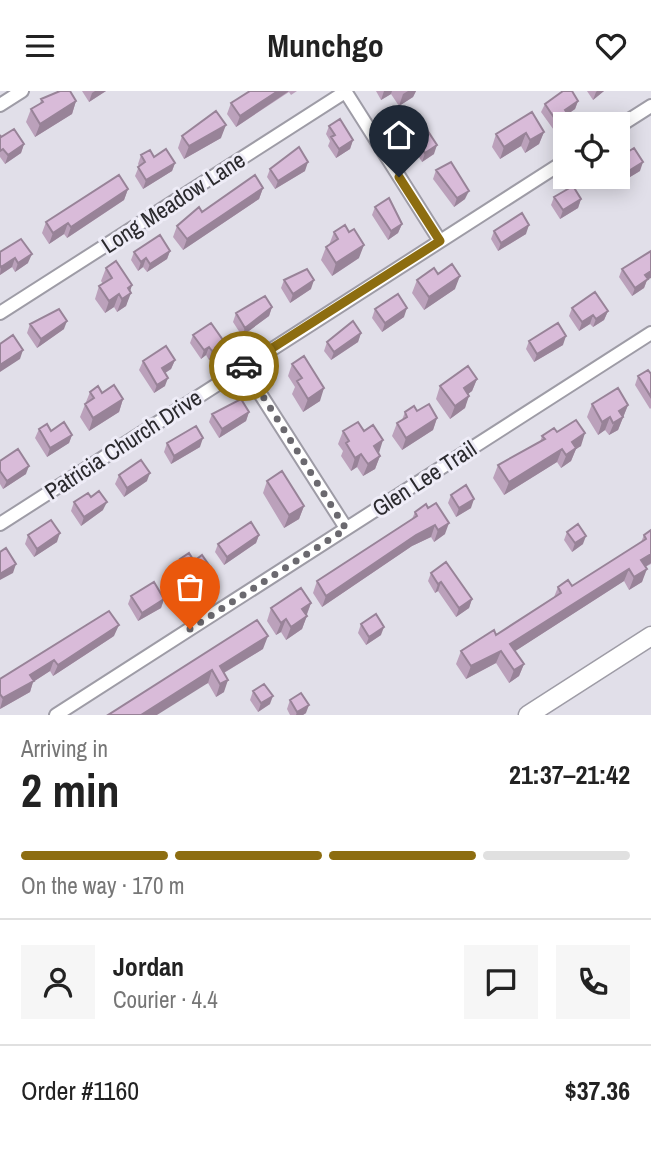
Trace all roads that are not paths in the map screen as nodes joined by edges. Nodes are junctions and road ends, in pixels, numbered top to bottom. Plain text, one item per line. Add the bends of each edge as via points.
1 (22, 91) edge
2 (345, 91) edge
3 (0, 105) edge
4 (651, 106) edge
5 (630, 119) edge
6 (553, 169) edge
7 (440, 241) junction
8 (0, 313) edge
9 (651, 333) edge
10 (243, 367) junction
11 (0, 524) edge
12 (346, 529) junction
13 (651, 636) edge
14 (56, 715) edge
15 (528, 715) edge

1 - 3 street
2 - 7 street
2 - 8 street, Long Meadow Lane
4 - 5 street
6 - 7 street, Patricia Church Drive
7 - 10 street, Patricia Church Drive
9 - 12 street, Glen Lee Trail
10 - 11 street, Patricia Church Drive
10 - 12 street
12 - 14 street, Glen Lee Trail
13 - 15 street

